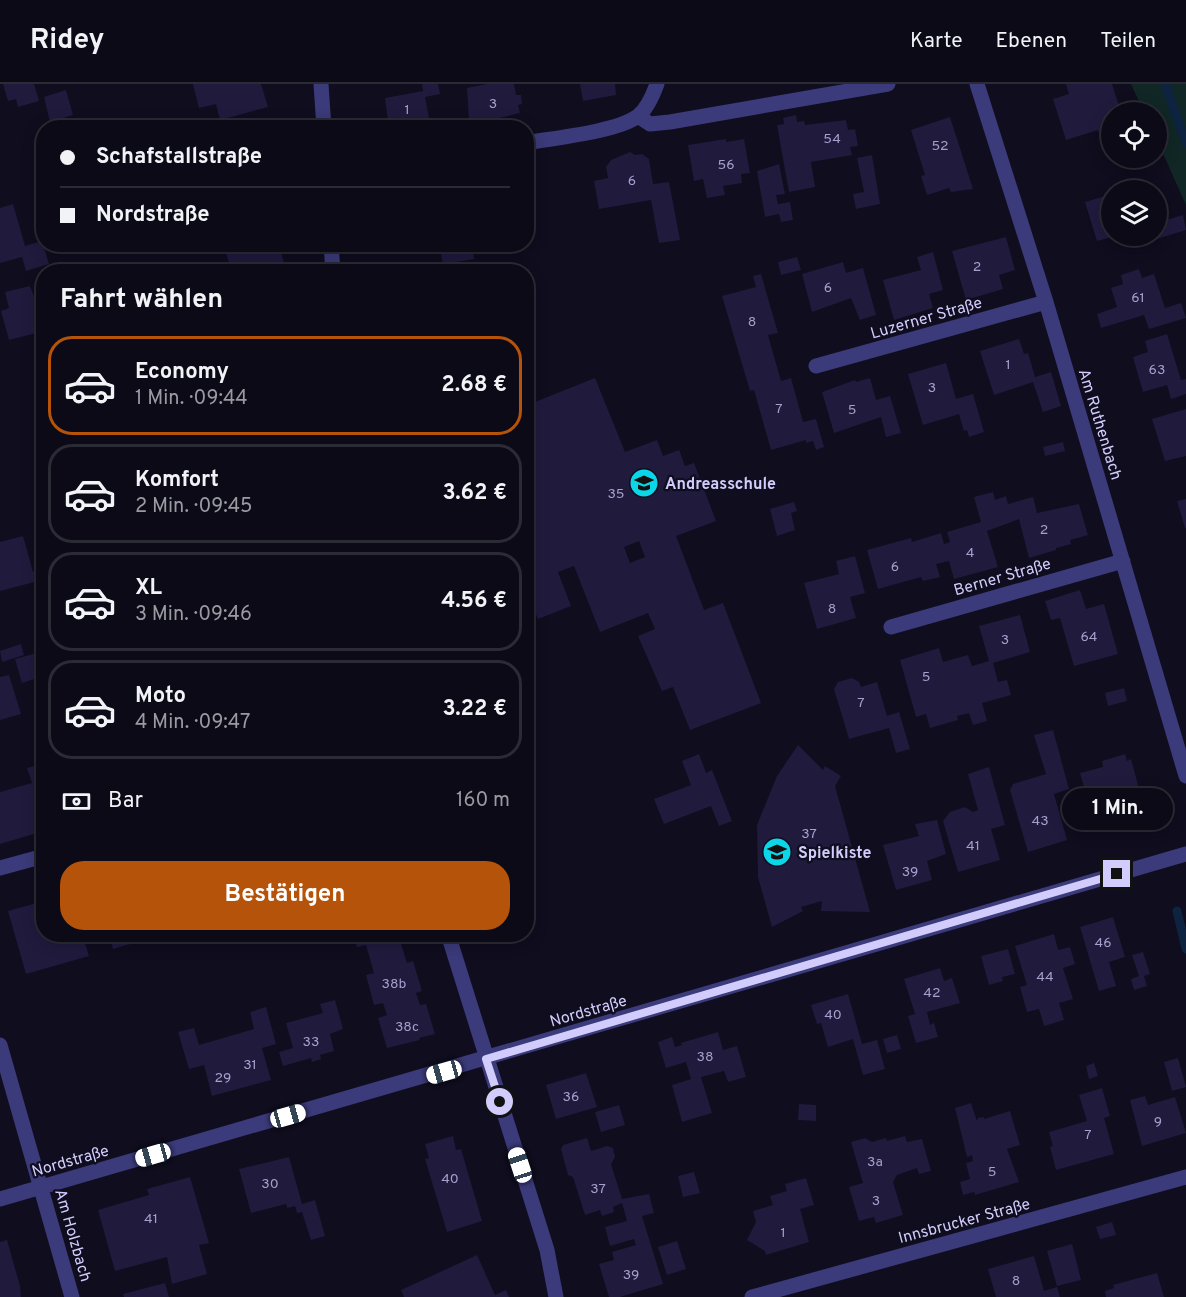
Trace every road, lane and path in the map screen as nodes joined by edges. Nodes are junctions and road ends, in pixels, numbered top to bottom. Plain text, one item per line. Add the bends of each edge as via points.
1 (321, 84) edge
2 (657, 84) edge
3 (888, 84) edge
4 (977, 84) edge
5 (638, 116) junction
6 (323, 120) edge
7 (534, 141) edge
8 (1046, 302) junction
9 (816, 366) dead end
10 (1123, 561) junction
11 (891, 627) dead end
12 (1186, 776) edge
13 (1186, 854) edge
14 (36, 858) edge
15 (0, 868) edge
16 (450, 942) edge
17 (0, 1045) edge
18 (486, 1059) junction
19 (1186, 1177) edge
20 (41, 1187) junction
21 (0, 1198) edge
22 (72, 1297) edge
23 (556, 1297) edge
24 (752, 1297) edge

1 - 6 street
2 - 5 street
3 - 5 street via 670,122 650,124
4 - 8 street, Am Ruthenbach
5 - 7 street via 616,126
8 - 9 street, Luzerner Straße
8 - 10 street, Am Ruthenbach
10 - 11 street, Berner Straße
10 - 12 street, Am Ruthenbach
13 - 18 street, Nordstraße
14 - 15 street
16 - 18 street
17 - 20 street, Am Holzbach
18 - 20 street, Nordstraße
18 - 23 street via 547,1250
19 - 24 street, Innsbrucker Straße
20 - 21 street, Nordstraße
20 - 22 street, Am Holzbach

